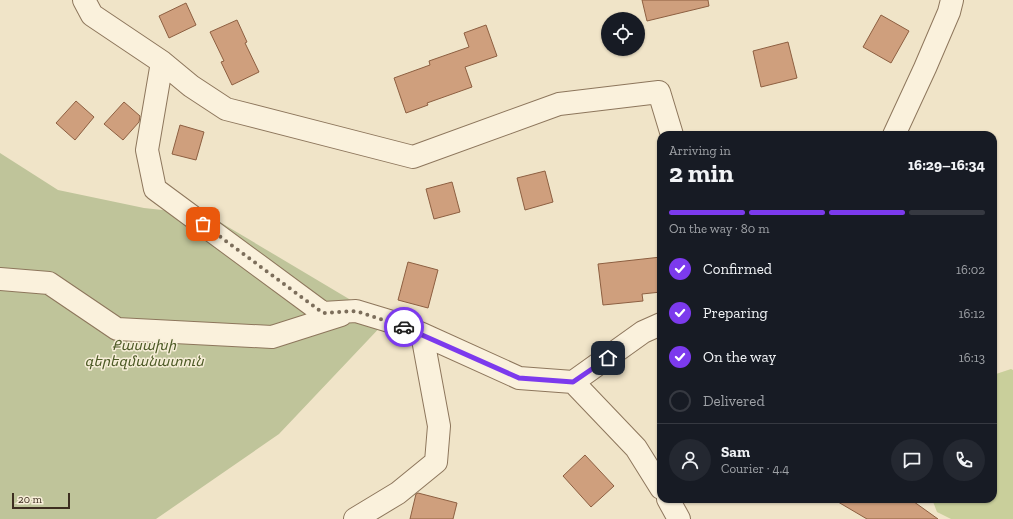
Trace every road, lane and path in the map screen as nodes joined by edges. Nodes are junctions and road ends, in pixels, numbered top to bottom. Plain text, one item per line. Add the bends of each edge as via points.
1 (84, 0) edge
2 (952, 0) edge
3 (162, 62) junction
4 (671, 131) edge
5 (896, 131) edge
6 (0, 279) edge
7 (356, 311) junction
8 (657, 326) edge
9 (422, 334) junction
10 (573, 382) junction
11 (657, 482) edge
12 (671, 503) edge
13 (682, 518) edge
14 (355, 519) edge

1 - 3 street via 92,15
2 - 5 street
3 - 4 street via 191,86 226,109 413,157 559,104 659,92
3 - 7 street via 147,150 155,189 323,313
6 - 7 street via 50,283 117,329 272,338
7 - 9 street
8 - 10 street via 643,332
9 - 10 street via 519,378
9 - 14 street via 439,426 436,462 398,493
10 - 11 street via 636,448
12 - 13 street

